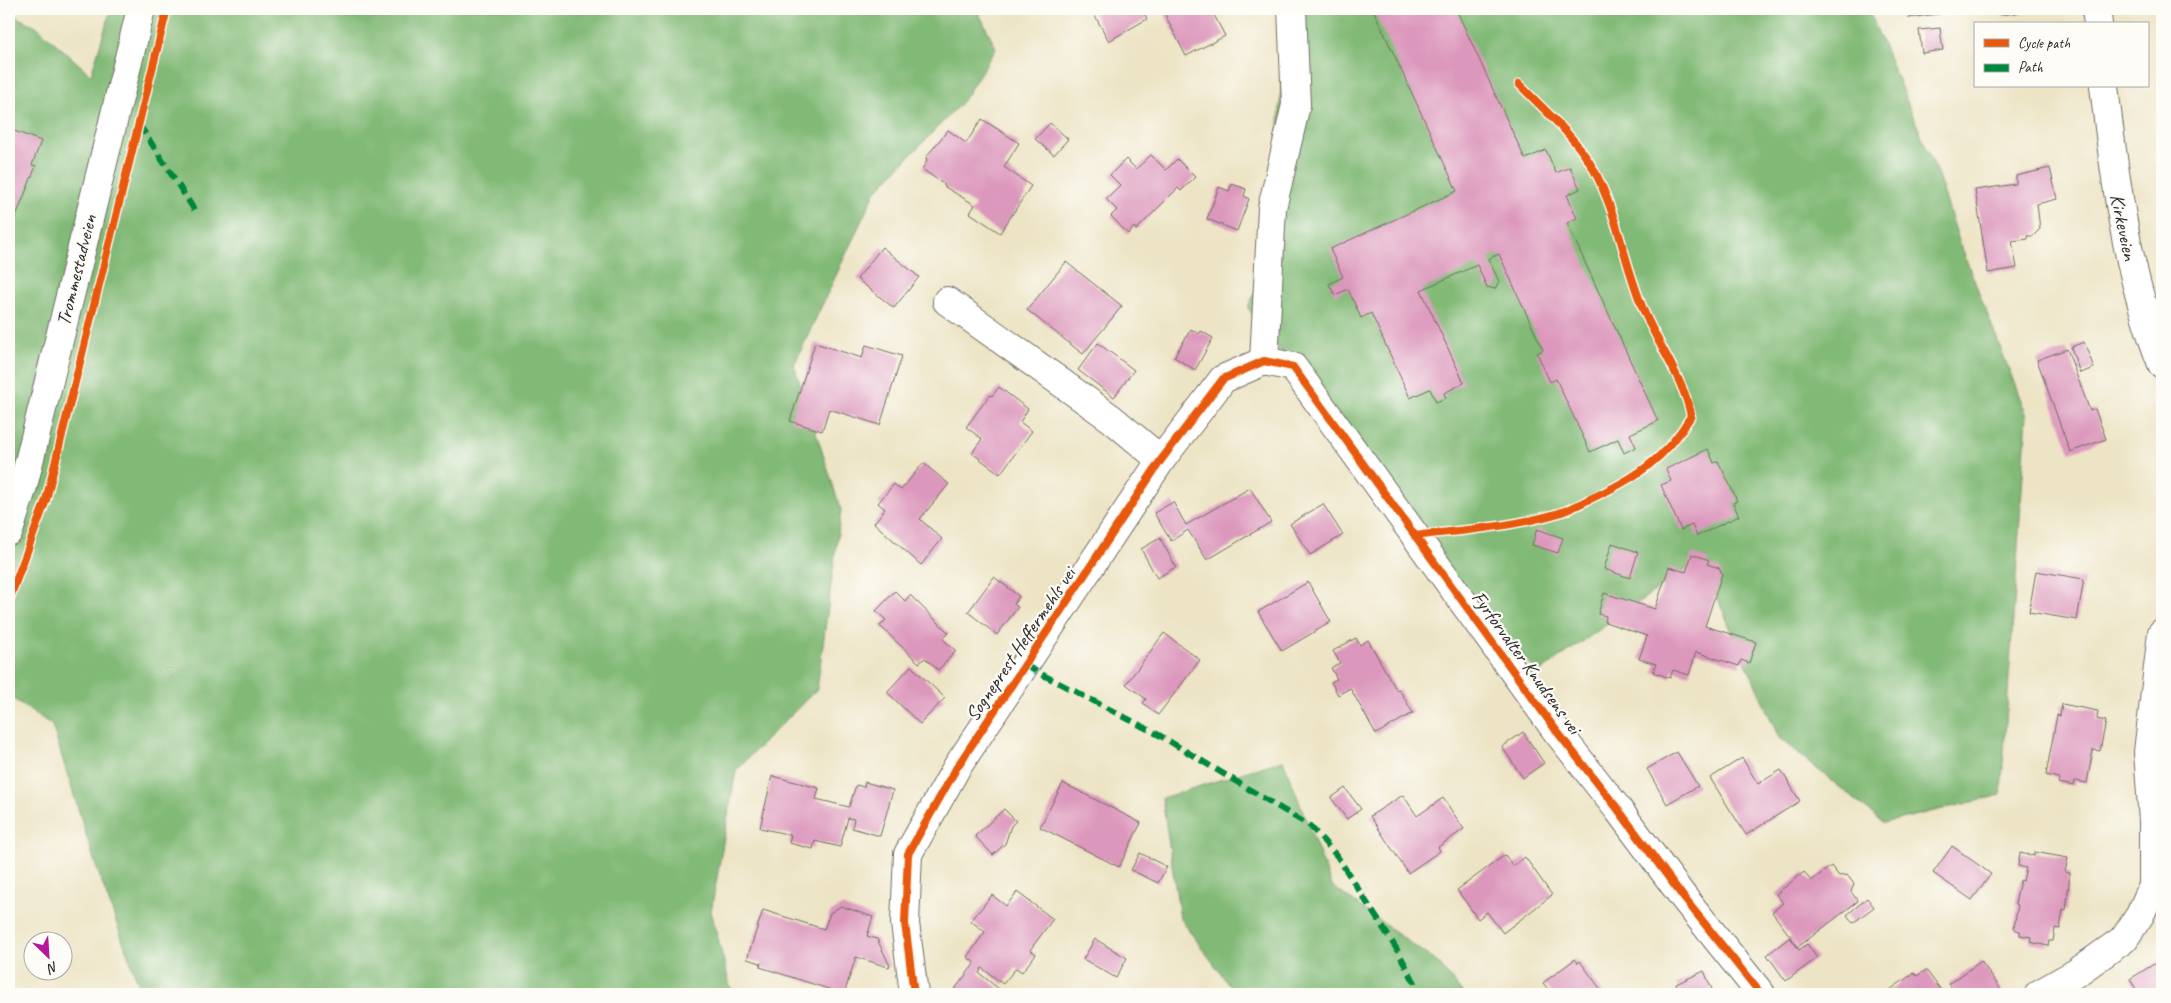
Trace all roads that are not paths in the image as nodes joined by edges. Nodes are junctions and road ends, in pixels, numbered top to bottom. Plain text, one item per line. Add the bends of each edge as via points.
1 (141, 9) edge
2 (1292, 9) edge
3 (2096, 9) edge
4 (2098, 22) edge
5 (2104, 88) edge
6 (947, 301) dead end
7 (1264, 361) junction
8 (2162, 364) edge
9 (1162, 460) junction
10 (9, 531) edge
11 (2162, 633) edge
12 (914, 994) edge
13 (1761, 994) edge
14 (2039, 994) edge

1 - 10 street, Trommestadveien via 23,486
2 - 7 street via 1296,105 1272,208
3 - 4 street
5 - 8 street, Kirkeveien via 2125,237 2139,295
6 - 9 street via 1112,419
7 - 9 street, Sogneprest Heffermehls vei via 1223,379
7 - 13 street, Fyrforvalter Knudsens vei via 1293,367 1554,729
9 - 12 street, Sogneprest Heffermehls vei via 957,767 908,854 905,923
11 - 14 street via 2148,752 2153,821 2152,886 2140,915 2124,940

